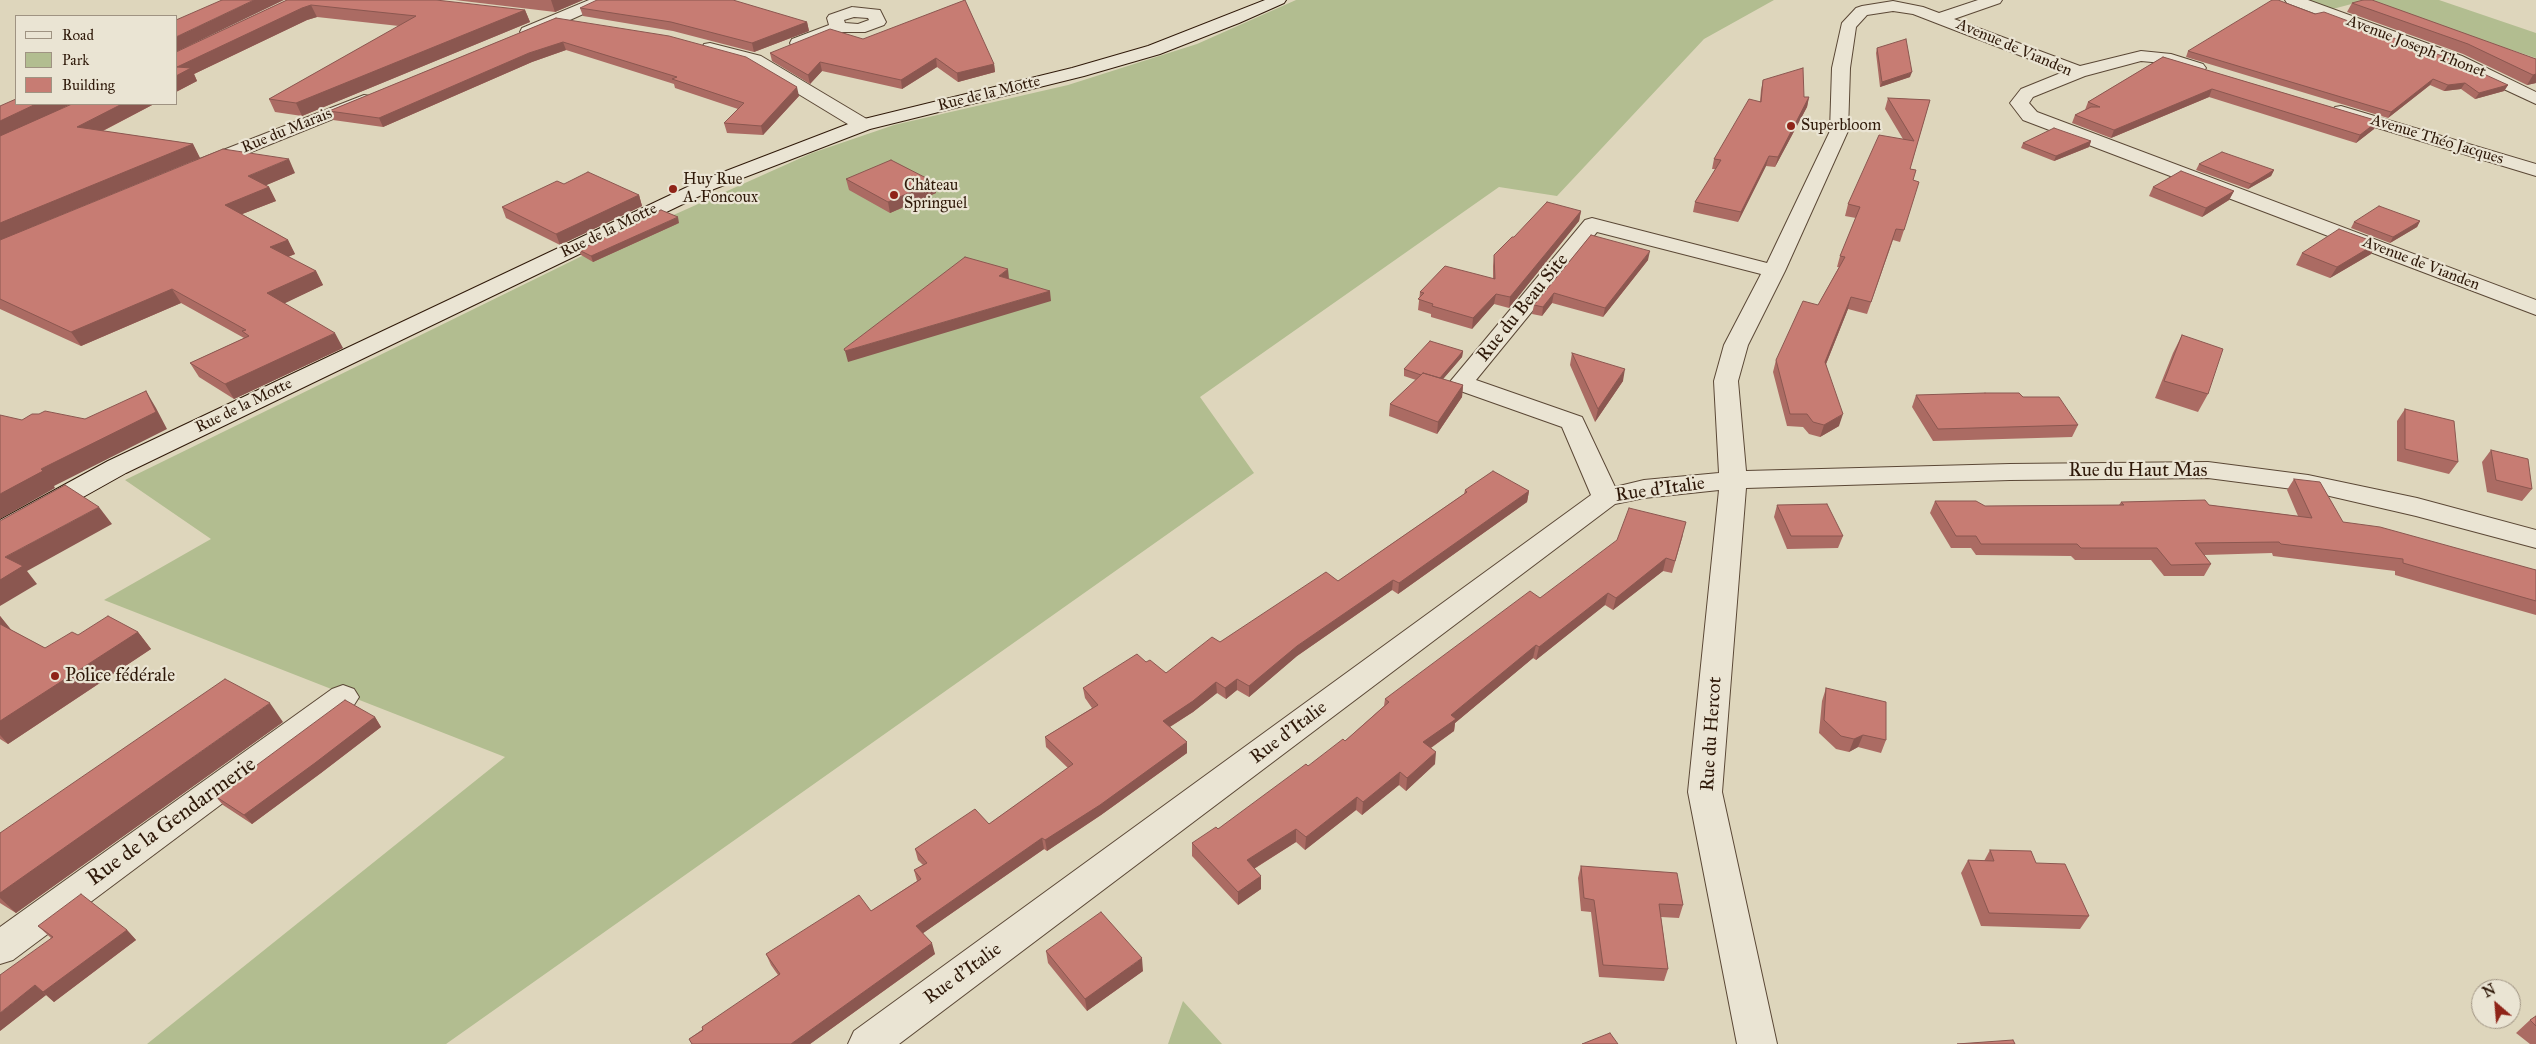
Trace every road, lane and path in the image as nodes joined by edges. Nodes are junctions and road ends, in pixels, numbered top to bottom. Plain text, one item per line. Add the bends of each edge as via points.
1 (602, 0) edge
2 (1278, 0) edge
3 (1994, 0) edge
4 (2293, 0) edge
5 (531, 16) dead end
6 (1940, 18) junction
7 (560, 19) junction
8 (588, 24) edge
9 (838, 27) dead end
10 (514, 38) edge
11 (691, 42) edge
12 (755, 60) junction
13 (2079, 72) junction
14 (2212, 72) edge
15 (376, 95) edge
16 (2536, 99) edge
17 (2324, 106) edge
18 (862, 125) junction
19 (2536, 170) edge
20 (188, 171) edge
21 (1774, 271) junction
22 (2536, 308) edge
23 (1733, 480) junction
24 (1606, 497) junction
25 (0, 532) edge
26 (2536, 539) edge
27 (343, 697) dead end
28 (0, 948) edge
29 (868, 1044) edge
30 (1757, 1044) edge

1 - 7 street
2 - 18 street, Rue de la Motte via 1154,50
3 - 6 street
4 - 16 street, Avenue Joseph Thonet via 2456,60
5 - 7 street
6 - 13 street, Avenue de Vianden
6 - 21 street, Avenue de Vianden via 1893,6 1862,11 1848,26 1841,68 1839,130
7 - 8 street
7 - 10 street
9 - 12 street
11 - 12 street
12 - 18 street
13 - 14 street via 2141,56 2165,58
13 - 22 street, Avenue de Vianden via 2027,94 2019,104 2030,116
15 - 20 street, Rue du Marais
17 - 19 street, Avenue Théo Jacques
18 - 25 street, Rue de la Motte via 707,185 117,467
21 - 23 street, Avenue de Vianden via 1736,345 1726,381
21 - 24 street, Rue du Beau Site via 1592,224 1461,383 1573,422
23 - 24 street, Rue d'Italie via 1644,489
23 - 26 street, Rue du Haut Mas via 2208,470 2308,483 2417,507
23 - 30 street, Rue du Hercot via 1705,792
24 - 29 street, Rue d'Italie
27 - 28 street, Rue de la Gendarmerie

